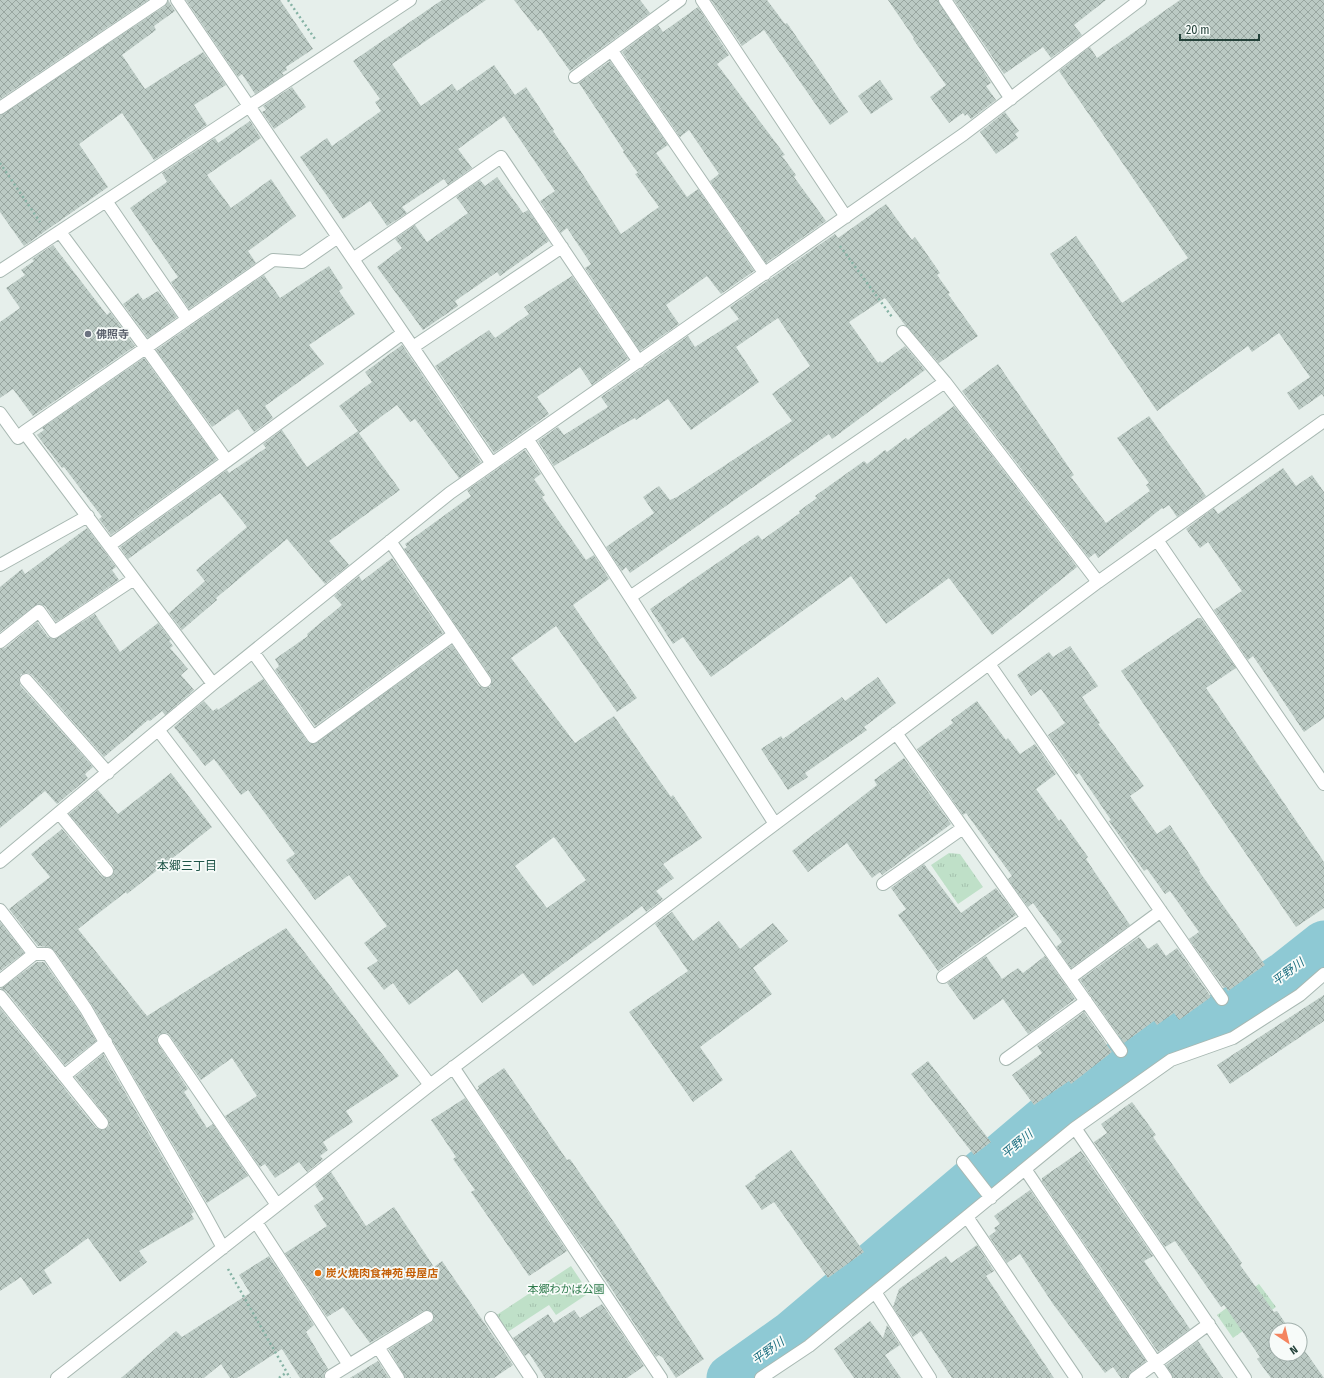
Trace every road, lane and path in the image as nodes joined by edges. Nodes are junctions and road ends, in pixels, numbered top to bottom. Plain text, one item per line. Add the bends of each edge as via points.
1 (161, 0) edge
2 (177, 0) edge
3 (288, 0) edge
4 (410, 0) edge
5 (680, 0) edge
6 (702, 0) edge
7 (945, 0) edge
8 (1140, 0) edge
9 (612, 51) junction
10 (326, 56) junction
11 (575, 77) dead end
12 (1011, 99) junction
13 (250, 107) junction
14 (0, 108) edge
15 (0, 163) edge
16 (106, 201) junction
17 (846, 217) junction
18 (828, 230) junction
19 (55, 235) junction
20 (338, 237) junction
21 (562, 247) junction
22 (353, 259) junction
23 (0, 271) edge
24 (765, 274) junction
25 (187, 319) junction
26 (903, 332) joint
27 (403, 333) junction
28 (413, 347) junction
29 (146, 348) junction
30 (639, 362) junction
31 (945, 382) junction
32 (0, 413) edge
33 (1324, 421) edge
34 (24, 432) junction
35 (528, 440) junction
36 (227, 461) junction
37 (492, 464) junction
38 (88, 516) junction
39 (1157, 540) junction
40 (390, 542) junction
41 (110, 545) junction
42 (0, 564) edge
43 (134, 579) junction
44 (1098, 582) junction
45 (630, 596) junction
46 (453, 635) junction
47 (0, 642) edge
48 (253, 652) junction
49 (989, 664) junction
50 (26, 680) dead end
51 (485, 681) dead end
52 (214, 684) junction
53 (159, 731) junction
54 (896, 733) junction
55 (108, 773) junction
56 (1324, 784) edge
57 (59, 814) junction
58 (775, 824) junction
59 (963, 828) junction
60 (0, 862) edge
61 (107, 871) dead end
62 (883, 884) dead end
63 (0, 910) edge
64 (1161, 911) junction
65 (1027, 918) junction
66 (34, 954) junction
67 (1324, 974) edge
68 (943, 977) dead end
69 (1070, 978) junction
70 (0, 981) edge
71 (0, 996) edge
72 (1222, 999) dead end
73 (1086, 1001) junction
74 (164, 1040) dead end
75 (106, 1042) junction
76 (1121, 1051) dead end
77 (1006, 1059) dead end
78 (453, 1067) junction
79 (64, 1076) junction
80 (430, 1085) junction
81 (102, 1123) dead end
82 (1076, 1128) junction
83 (963, 1162) dead end
84 (1025, 1169) junction
85 (991, 1198) junction
86 (277, 1205) junction
87 (967, 1217) junction
88 (256, 1222) junction
89 (220, 1250) junction
90 (875, 1292) junction
91 (427, 1317) dead end
92 (491, 1318) dead end
93 (1209, 1324) junction
94 (378, 1347) junction
95 (1156, 1363) junction
96 (349, 1365) junction
97 (287, 1372) junction
98 (331, 1376) dead end
99 (57, 1378) edge
100 (279, 1378) edge
101 (290, 1378) edge
102 (398, 1378) edge
103 (530, 1378) edge
104 (661, 1378) edge
105 (761, 1378) edge
106 (930, 1378) edge
107 (1076, 1378) edge
108 (1135, 1378) edge
109 (1166, 1378) edge
110 (1245, 1378) edge

1 - 14 street
2 - 13 street
3 - 10 path
4 - 10 street
5 - 9 street
6 - 17 street
7 - 12 street
8 - 12 street
9 - 11 street
9 - 24 street
10 - 13 street
12 - 17 street
13 - 16 street
13 - 20 street
15 - 19 path
16 - 19 street
16 - 25 street
17 - 18 street
18 - 24 street
18 - 26 path
19 - 23 street
19 - 29 street
20 - 22 street
20 - 25 street via 302,262 273,260
21 - 22 street via 501,157
21 - 28 street
21 - 30 street
22 - 27 street
24 - 30 street
25 - 29 street
26 - 31 street
27 - 28 street
27 - 36 street
28 - 37 street
29 - 34 street
29 - 36 street
30 - 35 street
31 - 44 street
31 - 45 street
32 - 34 street via 18,438
33 - 39 street
34 - 38 street
35 - 37 street
35 - 45 street
36 - 41 street
37 - 40 street via 450,493
38 - 41 street
38 - 42 street
39 - 44 street
39 - 56 street
40 - 46 street
40 - 48 street
41 - 43 street
43 - 47 street via 54,632 39,611
43 - 52 street
44 - 49 street
45 - 58 street
46 - 48 street via 313,737
46 - 51 street
48 - 52 street
49 - 54 street
49 - 64 street
50 - 55 street
52 - 53 street
53 - 55 street
53 - 80 street
54 - 58 street
54 - 59 street
55 - 57 street
57 - 60 street
57 - 61 street
58 - 78 street
59 - 62 street
59 - 65 street
63 - 66 street
64 - 69 street
64 - 72 street
65 - 68 street
65 - 69 street
66 - 70 street
66 - 75 street via 48,954 86,1008
67 - 82 street via 1300,995 1233,1038 1171,1060
69 - 73 street
71 - 79 street
73 - 76 street
73 - 77 street
74 - 86 street
75 - 79 street
75 - 89 street via 205,1215
78 - 80 street
78 - 104 street
79 - 81 street
80 - 86 street
82 - 84 street
82 - 93 street
83 - 85 street
84 - 85 street
84 - 95 street
85 - 87 street
86 - 88 street
87 - 90 street
87 - 107 street
88 - 89 street
88 - 96 street
89 - 97 path
89 - 99 street
90 - 105 street via 810,1346
90 - 106 street
91 - 94 street
92 - 103 street
93 - 95 street
93 - 110 street
94 - 96 street
94 - 102 street
95 - 108 street
95 - 109 street
96 - 98 street
97 - 100 path
97 - 101 path

